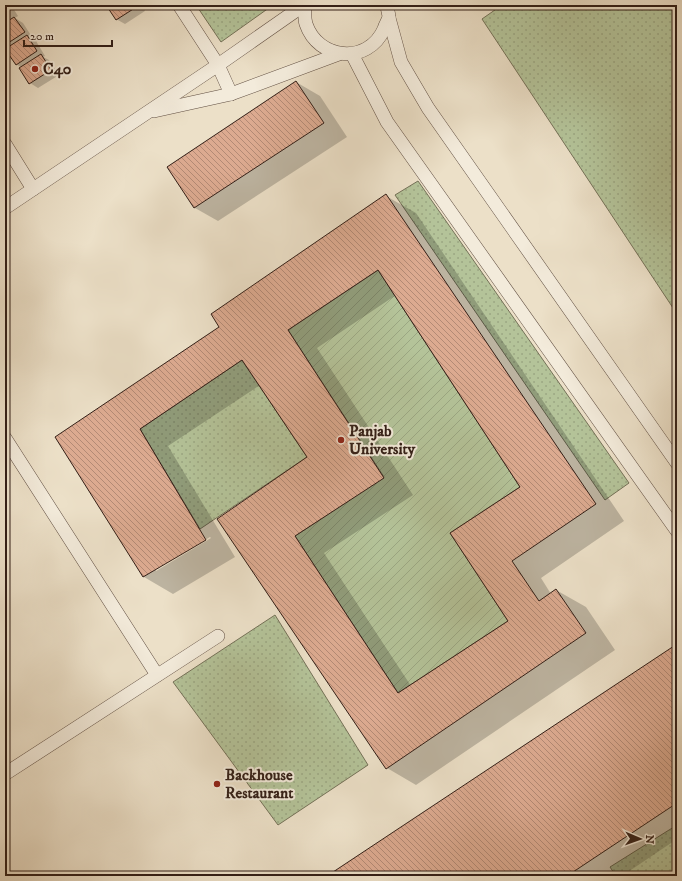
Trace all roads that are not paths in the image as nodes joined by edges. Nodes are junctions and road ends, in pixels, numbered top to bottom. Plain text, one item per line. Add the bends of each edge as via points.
1 (179, 5) edge
2 (305, 5) edge
3 (388, 11) edge
4 (339, 54) junction
5 (352, 54) junction
6 (218, 65) junction
7 (231, 94) junction
8 (147, 112) junction
9 (5, 144) edge
10 (33, 189) junction
11 (5, 208) edge
12 (5, 438) edge
13 (677, 463) edge
14 (677, 531) edge
15 (218, 636) dead end
16 (157, 675) junction
17 (5, 774) edge

1 - 6 lane
2 - 4 lane via 305,22 311,36 324,48
2 - 6 lane
3 - 5 lane via 381,34 370,47
3 - 13 lane via 401,62 428,108
4 - 5 lane
4 - 7 lane
5 - 14 lane via 387,122
6 - 7 lane
6 - 8 lane
7 - 8 lane
8 - 10 lane
9 - 10 lane
10 - 11 lane
12 - 16 lane
15 - 16 lane
16 - 17 lane

